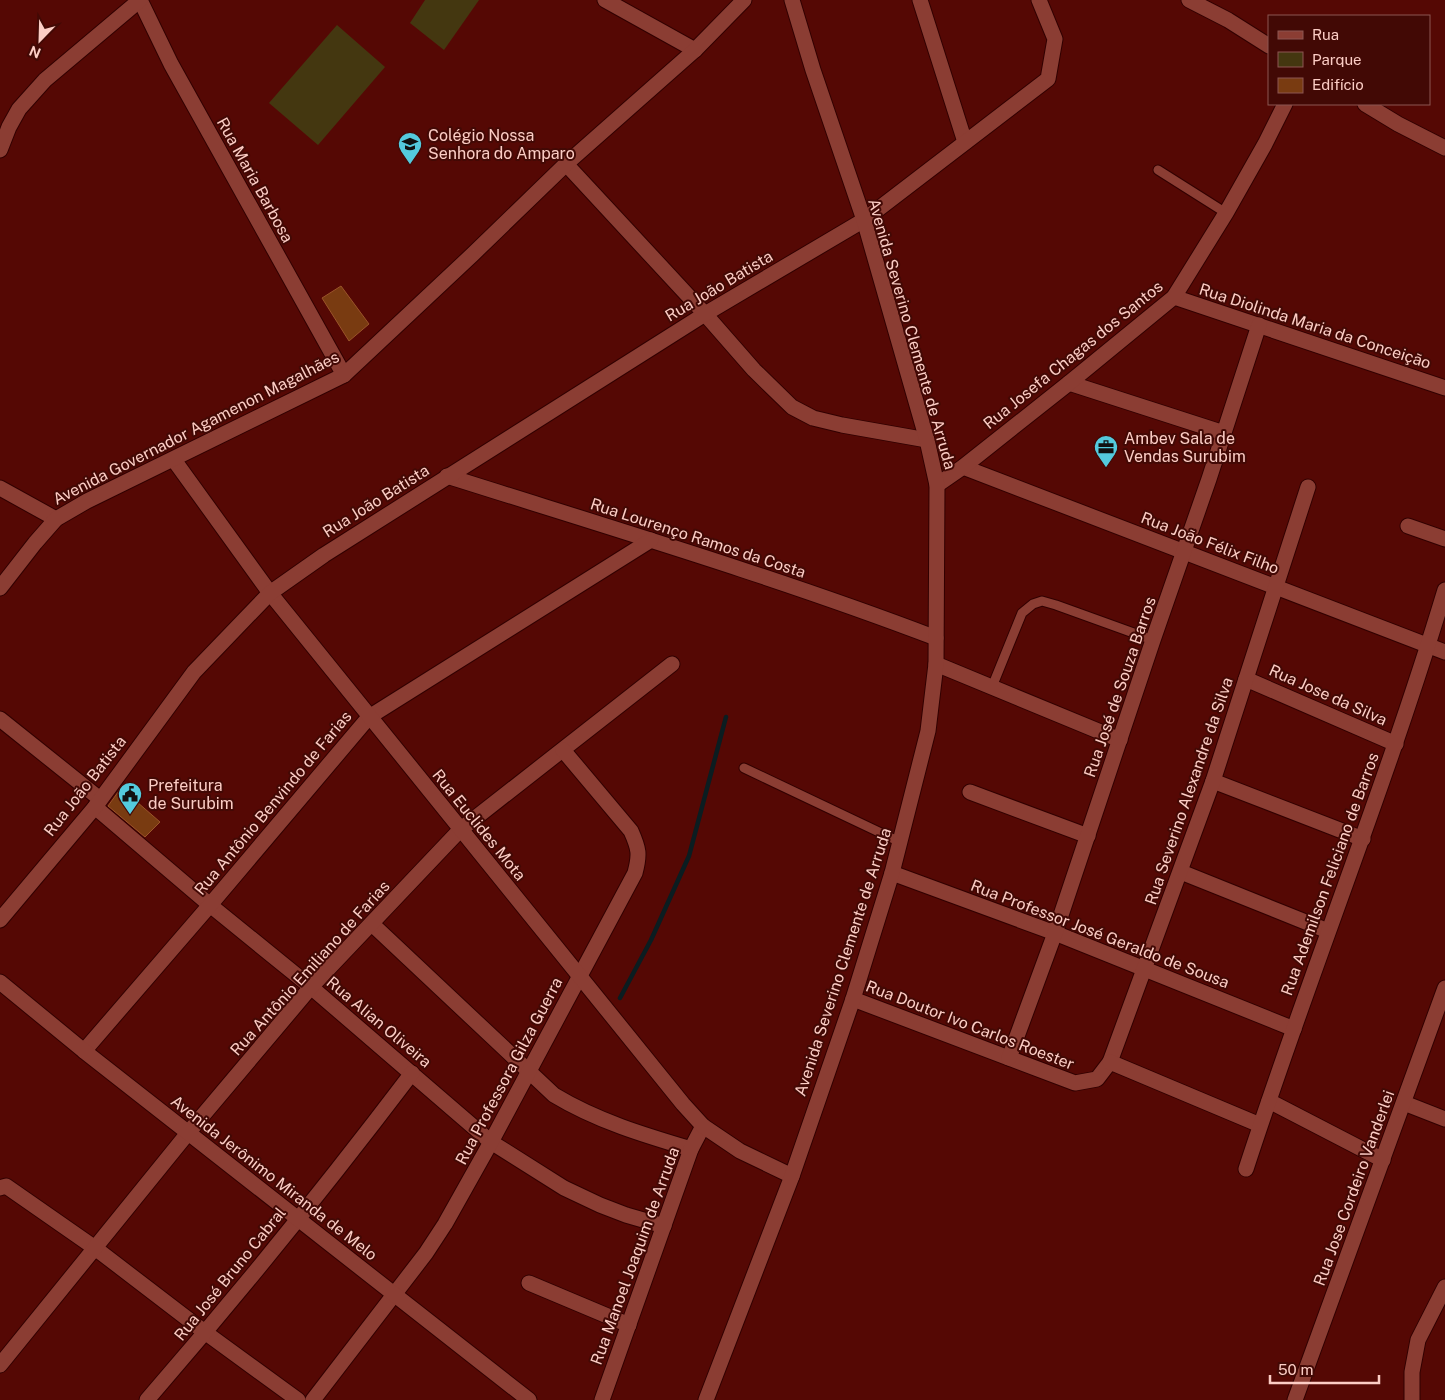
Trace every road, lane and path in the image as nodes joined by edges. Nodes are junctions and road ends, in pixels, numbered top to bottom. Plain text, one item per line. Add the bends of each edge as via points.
1 (140, 0) edge
2 (605, 0) edge
3 (744, 0) edge
4 (792, 0) edge
5 (920, 0) edge
6 (1039, 0) edge
7 (1189, 0) edge
8 (1268, 45) edge
9 (694, 50) junction
10 (1284, 105) edge
11 (1367, 105) edge
12 (965, 142) junction
13 (1445, 148) edge
14 (0, 150) edge
15 (566, 164) junction
16 (1158, 170) dead end
17 (1226, 213) junction
18 (864, 220) junction
19 (1174, 297) junction
20 (704, 314) junction
21 (1259, 325) junction
22 (344, 375) junction
23 (1069, 383) junction
24 (1445, 388) edge
25 (1224, 434) junction
26 (927, 440) junction
27 (174, 460) junction
28 (963, 467) junction
29 (448, 476) junction
30 (937, 485) junction
31 (1308, 487) dead end
32 (0, 488) edge
33 (56, 519) junction
34 (1408, 526) dead end
35 (651, 540) junction
36 (1445, 540) edge
37 (1184, 552) junction
38 (1276, 587) junction
39 (0, 588) edge
40 (1445, 590) edge
41 (270, 593) junction
42 (936, 638) junction
43 (1153, 640) junction
44 (1428, 646) junction
45 (1445, 652) edge
46 (672, 664) dead end
47 (936, 664) junction
48 (1246, 679) junction
49 (992, 687) junction
50 (369, 717) junction
51 (0, 719) edge
52 (1120, 740) junction
53 (1396, 744) junction
54 (563, 750) junction
55 (744, 768) dead end
56 (1213, 781) junction
57 (970, 792) dead end
58 (97, 803) junction
59 (460, 830) junction
60 (1088, 836) junction
61 (1363, 839) junction
62 (900, 842) junction
63 (1181, 872) junction
64 (892, 873) junction
65 (210, 906) junction
66 (0, 920) edge
67 (372, 924) junction
68 (1328, 931) junction
69 (1055, 933) junction
70 (1145, 968) junction
71 (580, 977) junction
72 (0, 982) edge
73 (311, 987) junction
74 (1445, 988) edge
75 (852, 999) junction
76 (1294, 1029) junction
77 (84, 1051) junction
78 (1009, 1058) junction
79 (1110, 1062) junction
80 (528, 1071) junction
81 (412, 1073) junction
82 (1075, 1083) joint
83 (1269, 1101) junction
84 (1404, 1103) junction
85 (1445, 1119) edge
86 (1260, 1125) junction
87 (703, 1126) junction
88 (188, 1133) junction
89 (491, 1142) junction
90 (691, 1148) junction
91 (1383, 1160) junction
92 (1246, 1169) dead end
93 (792, 1176) junction
94 (3, 1187) edge
95 (297, 1218) junction
96 (664, 1226) junction
97 (95, 1248) junction
98 (529, 1282) dead end
99 (1445, 1287) edge
100 (394, 1294) junction
101 (629, 1325) junction
102 (206, 1333) junction
103 (1, 1362) edge
104 (147, 1400) edge
105 (298, 1400) edge
106 (313, 1400) edge
107 (528, 1400) edge
108 (602, 1400) edge
109 (706, 1400) edge
110 (1295, 1400) edge
111 (1412, 1400) edge

1 - 14 street via 45,80 19,109
1 - 22 street, Rua Maria Barbosa via 170,64
2 - 9 street
3 - 9 street, Avenida Governador Agamenon Magalhães
4 - 18 street, Avenida Severino Clemente de Arruda
5 - 12 street
6 - 12 street, Rua João Batista via 1055,39 1048,79
7 - 8 street
9 - 15 street, Avenida Governador Agamenon Magalhães
10 - 17 street, Rua Josefa Chagas dos Santos
11 - 13 street
12 - 18 street, Rua João Batista
15 - 20 street
15 - 22 street, Avenida Governador Agamenon Magalhães
16 - 17 lane
17 - 19 street, Rua Josefa Chagas dos Santos
18 - 20 street, Rua João Batista
18 - 26 street, Avenida Severino Clemente de Arruda
19 - 21 street, Rua Diolinda Maria da Conceição
19 - 23 street, Rua Josefa Chagas dos Santos
20 - 26 street via 792,407 813,418
20 - 29 street, Rua João Batista
21 - 24 street, Rua Diolinda Maria da Conceição
21 - 25 street, Rua José de Souza Barros
22 - 27 street, Avenida Governador Agamenon Magalhães
23 - 25 street
23 - 28 street, Rua Josefa Chagas dos Santos
25 - 37 street, Rua José de Souza Barros
26 - 30 street, Avenida Severino Clemente de Arruda
27 - 33 street, Avenida Governador Agamenon Magalhães
27 - 41 street, Rua Euclides Mota
28 - 30 street, Rua Josefa Chagas dos Santos
28 - 37 street, Rua João Félix Filho
29 - 35 street, Rua Lourenço Ramos da Costa
29 - 41 street, Rua João Batista
30 - 42 street, Avenida Severino Clemente de Arruda
31 - 38 street, Rua Severino Alexandre da Silva
32 - 33 street
33 - 39 street, Avenida Governador Agamenon Magalhães
34 - 36 street
35 - 42 street, Rua Lourenço Ramos da Costa via 859,608
35 - 50 street, Rua Antônio Benvindo de Farias
37 - 38 street, Rua João Félix Filho
37 - 43 street, Rua José de Souza Barros
38 - 44 street, Rua João Félix Filho
38 - 48 street, Rua Severino Alexandre da Silva
40 - 44 street, Rua Ademilson Feliciano de Barros
41 - 50 street, Rua Euclides Mota
41 - 58 street, Rua João Batista via 194,672
42 - 47 street, Avenida Severino Clemente de Arruda
43 - 49 lane via 1042,601 1022,613
43 - 52 street, Rua José de Souza Barros
44 - 45 street, Rua João Félix Filho
44 - 53 street, Rua Ademilson Feliciano de Barros
46 - 54 street, Rua Antônio Emiliano de Farias
47 - 49 street
47 - 62 street, Avenida Severino Clemente de Arruda via 928,731
48 - 53 street, Rua Jose da Silva
48 - 56 street, Rua Severino Alexandre da Silva
49 - 52 street
50 - 59 street, Rua Euclides Mota
50 - 65 street, Rua Antônio Benvindo de Farias
51 - 58 street, Rua Alian Oliveira
52 - 60 street, Rua José de Souza Barros
53 - 61 street, Rua Ademilson Feliciano de Barros
54 - 59 street, Rua Antônio Emiliano de Farias
54 - 71 street, Rua Professora Gilza Guerra via 631,831 639,856 635,873
55 - 62 lane
56 - 61 street
56 - 63 street, Rua Severino Alexandre da Silva
57 - 60 street
58 - 65 street, Rua Alian Oliveira
58 - 66 street, Rua João Batista
59 - 67 street, Rua Antônio Emiliano de Farias
59 - 71 street, Rua Euclides Mota
60 - 69 street, Rua José de Souza Barros
61 - 68 street, Rua Ademilson Feliciano de Barros
62 - 64 street, Avenida Severino Clemente de Arruda
63 - 68 street
63 - 70 street, Rua Severino Alexandre da Silva
64 - 69 street, Rua Professor José Geraldo de Sousa
64 - 75 street, Avenida Severino Clemente de Arruda
65 - 73 street, Rua Alian Oliveira
65 - 77 street, Rua Antônio Benvindo de Farias
67 - 73 street, Rua Antônio Emiliano de Farias
67 - 80 street
68 - 76 street, Rua Ademilson Feliciano de Barros
69 - 70 street, Rua Professor José Geraldo de Sousa
69 - 78 street, Rua José de Souza Barros
70 - 76 street, Rua Professor José Geraldo de Sousa
70 - 79 street, Rua Severino Alexandre da Silva
71 - 80 street, Rua Professora Gilza Guerra
71 - 87 street, Rua Euclides Mota
72 - 77 street, Avenida Jerônimo Miranda de Melo
73 - 81 street, Rua Alian Oliveira
73 - 88 street, Rua Antônio Emiliano de Farias
74 - 84 street, Rua Jose Cordeiro Vanderlei
75 - 78 street, Rua Doutor Ivo Carlos Roester
75 - 93 street, Avenida Severino Clemente de Arruda
76 - 83 street, Rua Ademilson Feliciano de Barros
77 - 88 street, Avenida Jerônimo Miranda de Melo
78 - 82 street, Rua Doutor Ivo Carlos Roester
79 - 82 street, Rua Severino Alexandre da Silva via 1097,1079
79 - 86 street
80 - 89 street, Rua Professora Gilza Guerra
80 - 90 street via 554,1095 574,1107 641,1134
81 - 89 street, Rua Alian Oliveira
81 - 95 street, Rua José Bruno Cabral via 339,1170
83 - 86 street, Rua Ademilson Feliciano de Barros
83 - 91 street
84 - 85 street
84 - 91 street, Rua Jose Cordeiro Vanderlei
86 - 92 street, Rua Ademilson Feliciano de Barros
87 - 90 street, Rua Manoel Joaquim de Arruda
87 - 93 street, Rua Euclides Mota via 740,1151
88 - 95 street, Avenida Jerônimo Miranda de Melo
88 - 97 street, Rua Antônio Emiliano de Farias
89 - 96 street, Rua Alian Oliveira via 564,1188 626,1215
89 - 100 street, Rua Professora Gilza Guerra via 426,1253
90 - 96 street, Rua Manoel Joaquim de Arruda
91 - 110 street, Rua Jose Cordeiro Vanderlei
93 - 109 street, Avenida Severino Clemente de Arruda
94 - 97 street
95 - 100 street, Avenida Jerônimo Miranda de Melo
95 - 102 street, Rua José Bruno Cabral
96 - 101 street, Rua Manoel Joaquim de Arruda
97 - 102 street
97 - 103 street, Rua Antônio Emiliano de Farias
98 - 101 street
99 - 111 street via 1418,1340 1412,1372
100 - 106 street, Rua Professora Gilza Guerra
100 - 107 street, Avenida Jerônimo Miranda de Melo
101 - 108 street, Rua Manoel Joaquim de Arruda
102 - 104 street, Rua José Bruno Cabral
102 - 105 street

